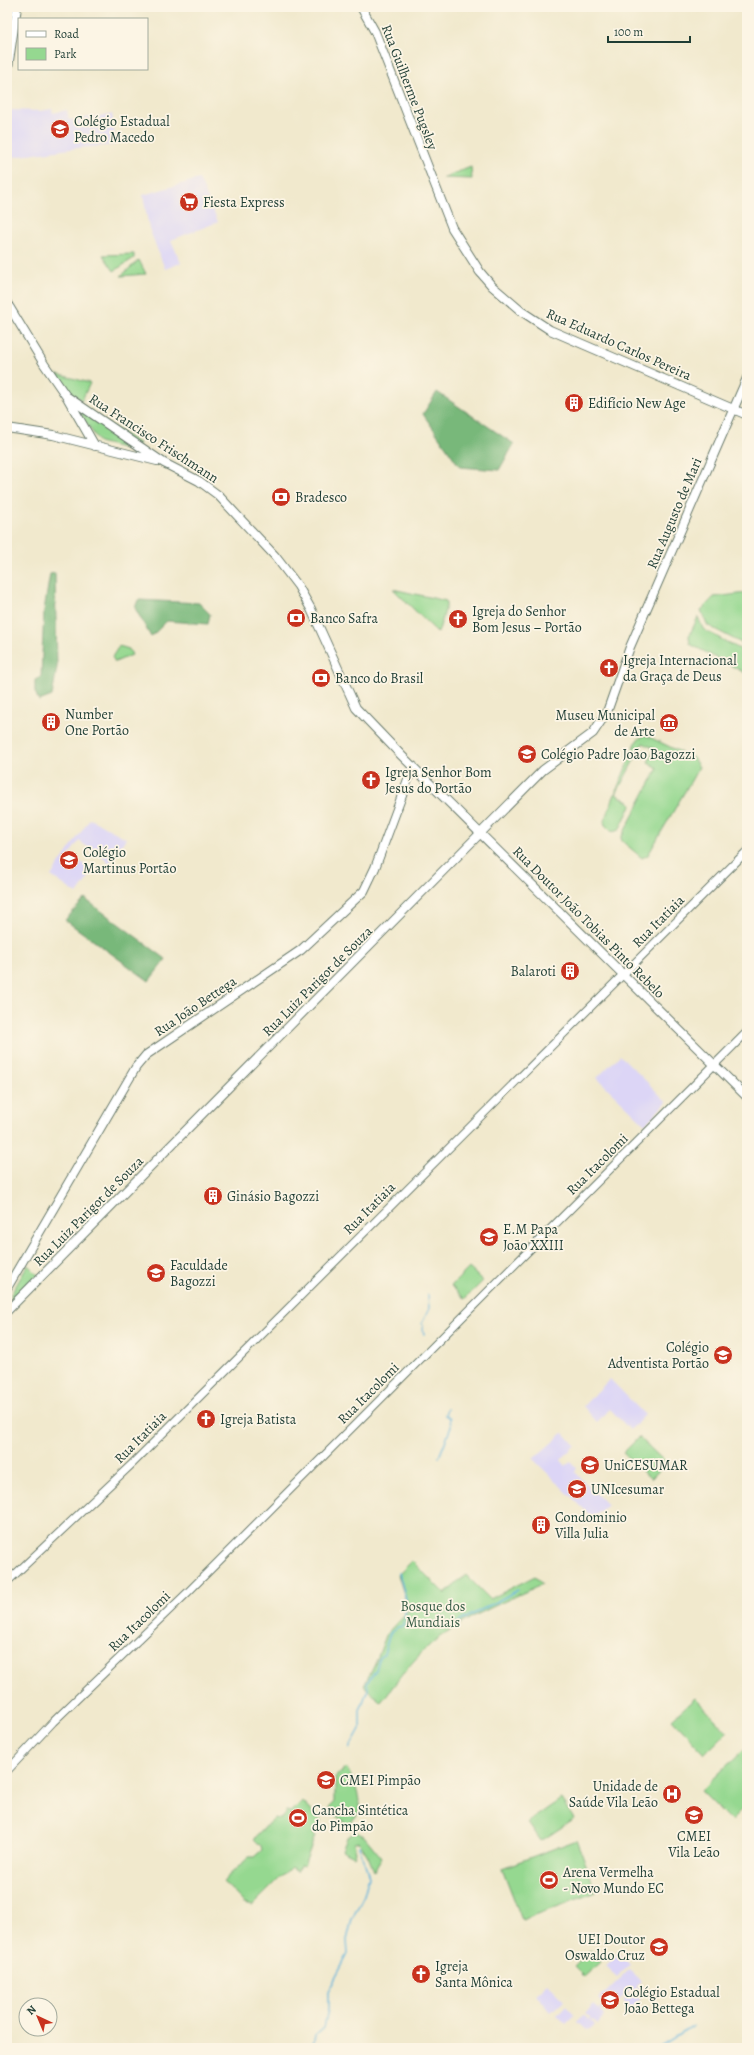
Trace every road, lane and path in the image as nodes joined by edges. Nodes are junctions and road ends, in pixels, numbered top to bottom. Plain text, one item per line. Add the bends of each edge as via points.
1 (17, 7) edge
2 (361, 7) edge
3 (7, 74) edge
4 (431, 178) joint
5 (7, 303) edge
6 (747, 378) edge
7 (66, 396) junction
8 (733, 409) junction
9 (747, 415) edge
10 (7, 428) edge
11 (95, 446) junction
12 (164, 463) junction
13 (626, 660) joint
14 (413, 766) junction
15 (481, 833) junction
16 (747, 851) edge
17 (623, 974) junction
18 (747, 1032) edge
19 (714, 1065) junction
20 (747, 1097) edge
21 (7, 1288) edge
22 (7, 1299) edge
23 (16, 1302) junction
24 (7, 1311) edge
25 (7, 1582) edge
26 (7, 1771) edge

1 - 3 main road
2 - 4 main road, Rua Guilherme Pugsley via 375,32
4 - 8 main road, Rua Eduardo Carlos Pereira via 452,228 480,272 521,311 550,330
5 - 7 main road, Rua Francisco Frischmann
6 - 8 main road, Rua Augusto de Mari
7 - 11 main road
7 - 12 main road, Rua Francisco Frischmann
8 - 9 main road, Rua Eduardo Carlos Pereira
8 - 13 main road, Rua Augusto de Mari
10 - 11 main road via 53,435
11 - 12 main road
12 - 14 main road, Rua Francisco Frischmann via 199,481 218,495 275,556 298,586 311,609 356,708
13 - 15 main road, Rua Luiz Parigot de Souza via 611,702 593,733 543,770
14 - 15 main road, Rua Doutor João Tobias Pinto Rebelo
14 - 21 main road, Rua João Bettega via 364,891 301,950 146,1055 136,1067
15 - 17 main road, Rua Doutor João Tobias Pinto Rebelo
15 - 23 main road, Rua Luiz Parigot de Souza
16 - 17 main road, Rua Itatiaia
17 - 19 main road, Rua Doutor João Tobias Pinto Rebelo
17 - 25 main road, Rua Itatiaia via 121,1475
18 - 19 main road, Rua Itacolomi
19 - 20 main road, Rua Doutor João Tobias Pinto Rebelo
19 - 26 main road, Rua Itacolomi
22 - 23 main road
23 - 24 main road, Rua Luiz Parigot de Souza

